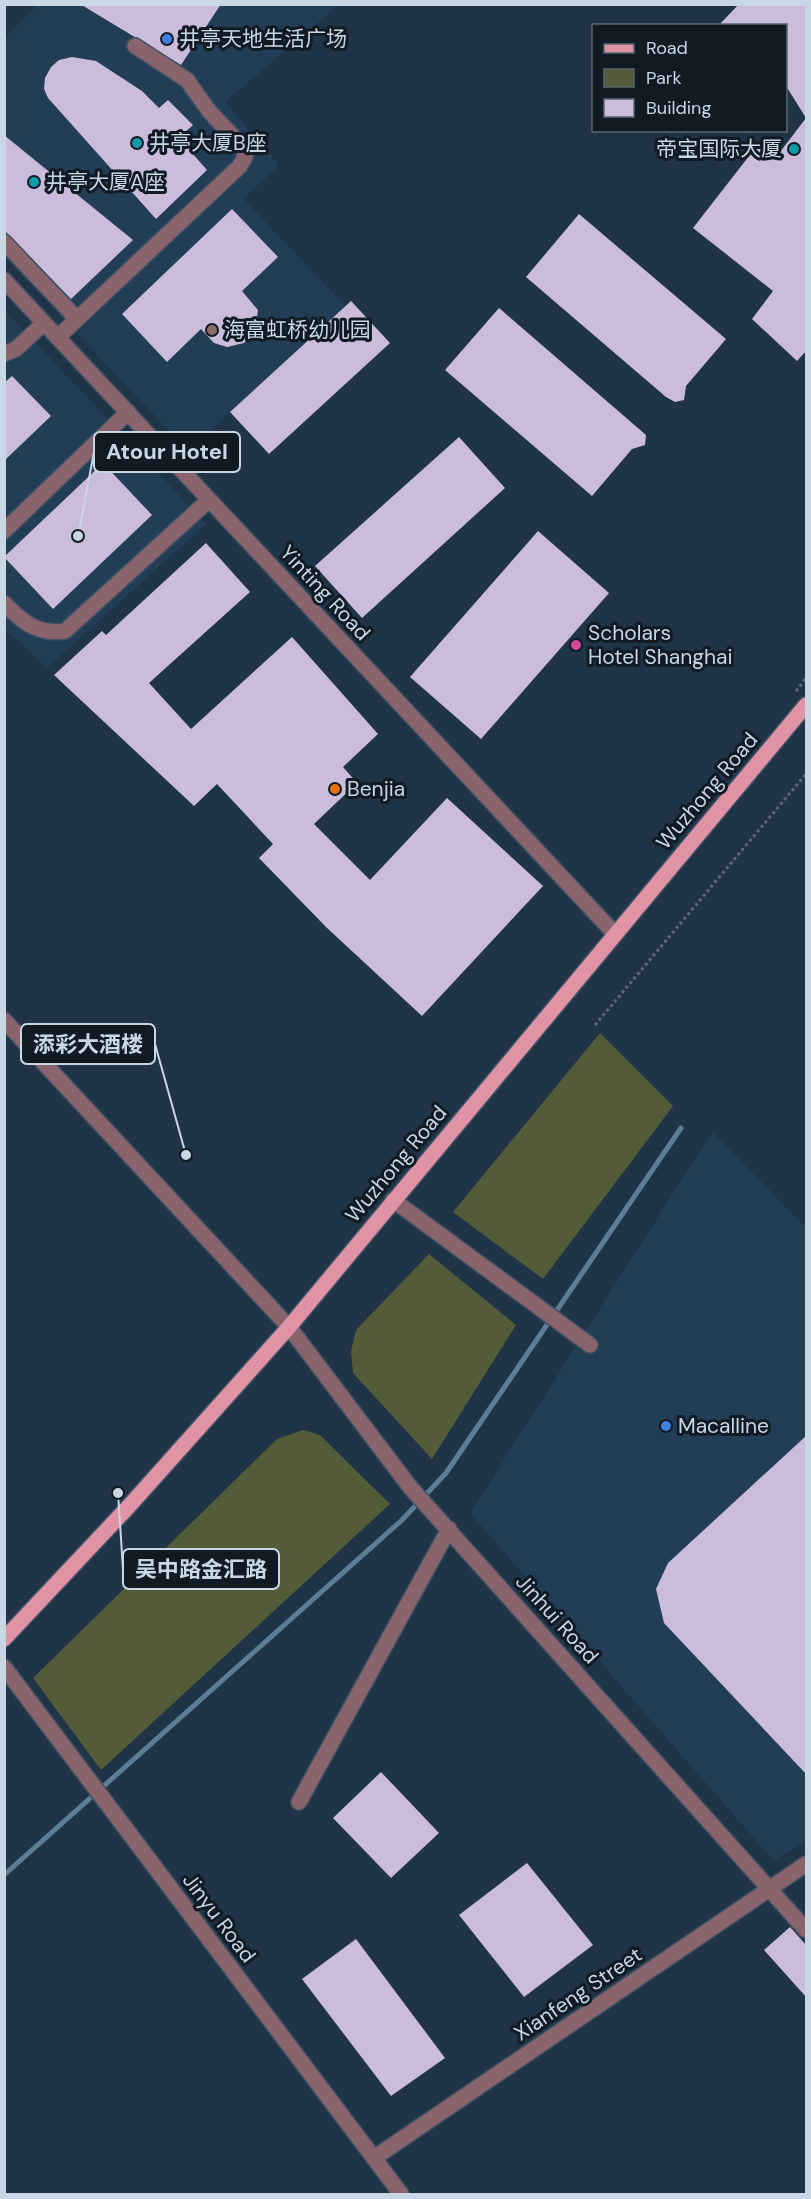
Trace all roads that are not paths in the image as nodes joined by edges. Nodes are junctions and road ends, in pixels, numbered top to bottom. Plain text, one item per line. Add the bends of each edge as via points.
1 (135, 46) dead end
2 (4, 242) edge
3 (4, 280) edge
4 (77, 319) junction
5 (44, 323) junction
6 (57, 337) junction
7 (4, 354) edge
8 (128, 412) junction
9 (209, 500) junction
10 (4, 531) edge
11 (4, 603) edge
12 (807, 705) edge
13 (615, 934) junction
14 (4, 1020) edge
15 (393, 1200) junction
16 (289, 1327) junction
17 (585, 1342) dead end
18 (449, 1529) junction
19 (4, 1639) edge
20 (4, 1667) edge
21 (299, 1802) dead end
22 (807, 1864) edge
23 (770, 1889) junction
24 (807, 1930) edge
25 (374, 2158) junction
26 (401, 2194) edge

1 - 4 street via 188,80 204,106 244,148 245,157 240,166
2 - 4 street
3 - 5 street, Yinting Road
4 - 6 street
5 - 6 street, Yinting Road
5 - 7 street via 16,349
6 - 8 street, Yinting Road
8 - 9 street, Yinting Road
8 - 10 street
9 - 11 street via 64,631 52,633 31,628
9 - 13 street, Yinting Road
12 - 13 main road, Wuzhong Road
13 - 15 main road, Wuzhong Road
14 - 16 street, Jinhui Road
15 - 16 main road, Wuzhong Road
15 - 17 street
16 - 18 street, Jinhui Road via 410,1487
16 - 19 main road, Wuzhong Road
18 - 21 street
18 - 23 street, Jinhui Road
20 - 25 street, Jinyu Road
22 - 23 street, Xianfeng Street
23 - 24 street, Jinhui Road
23 - 25 street, Xianfeng Street
25 - 26 street, Jinyu Road

